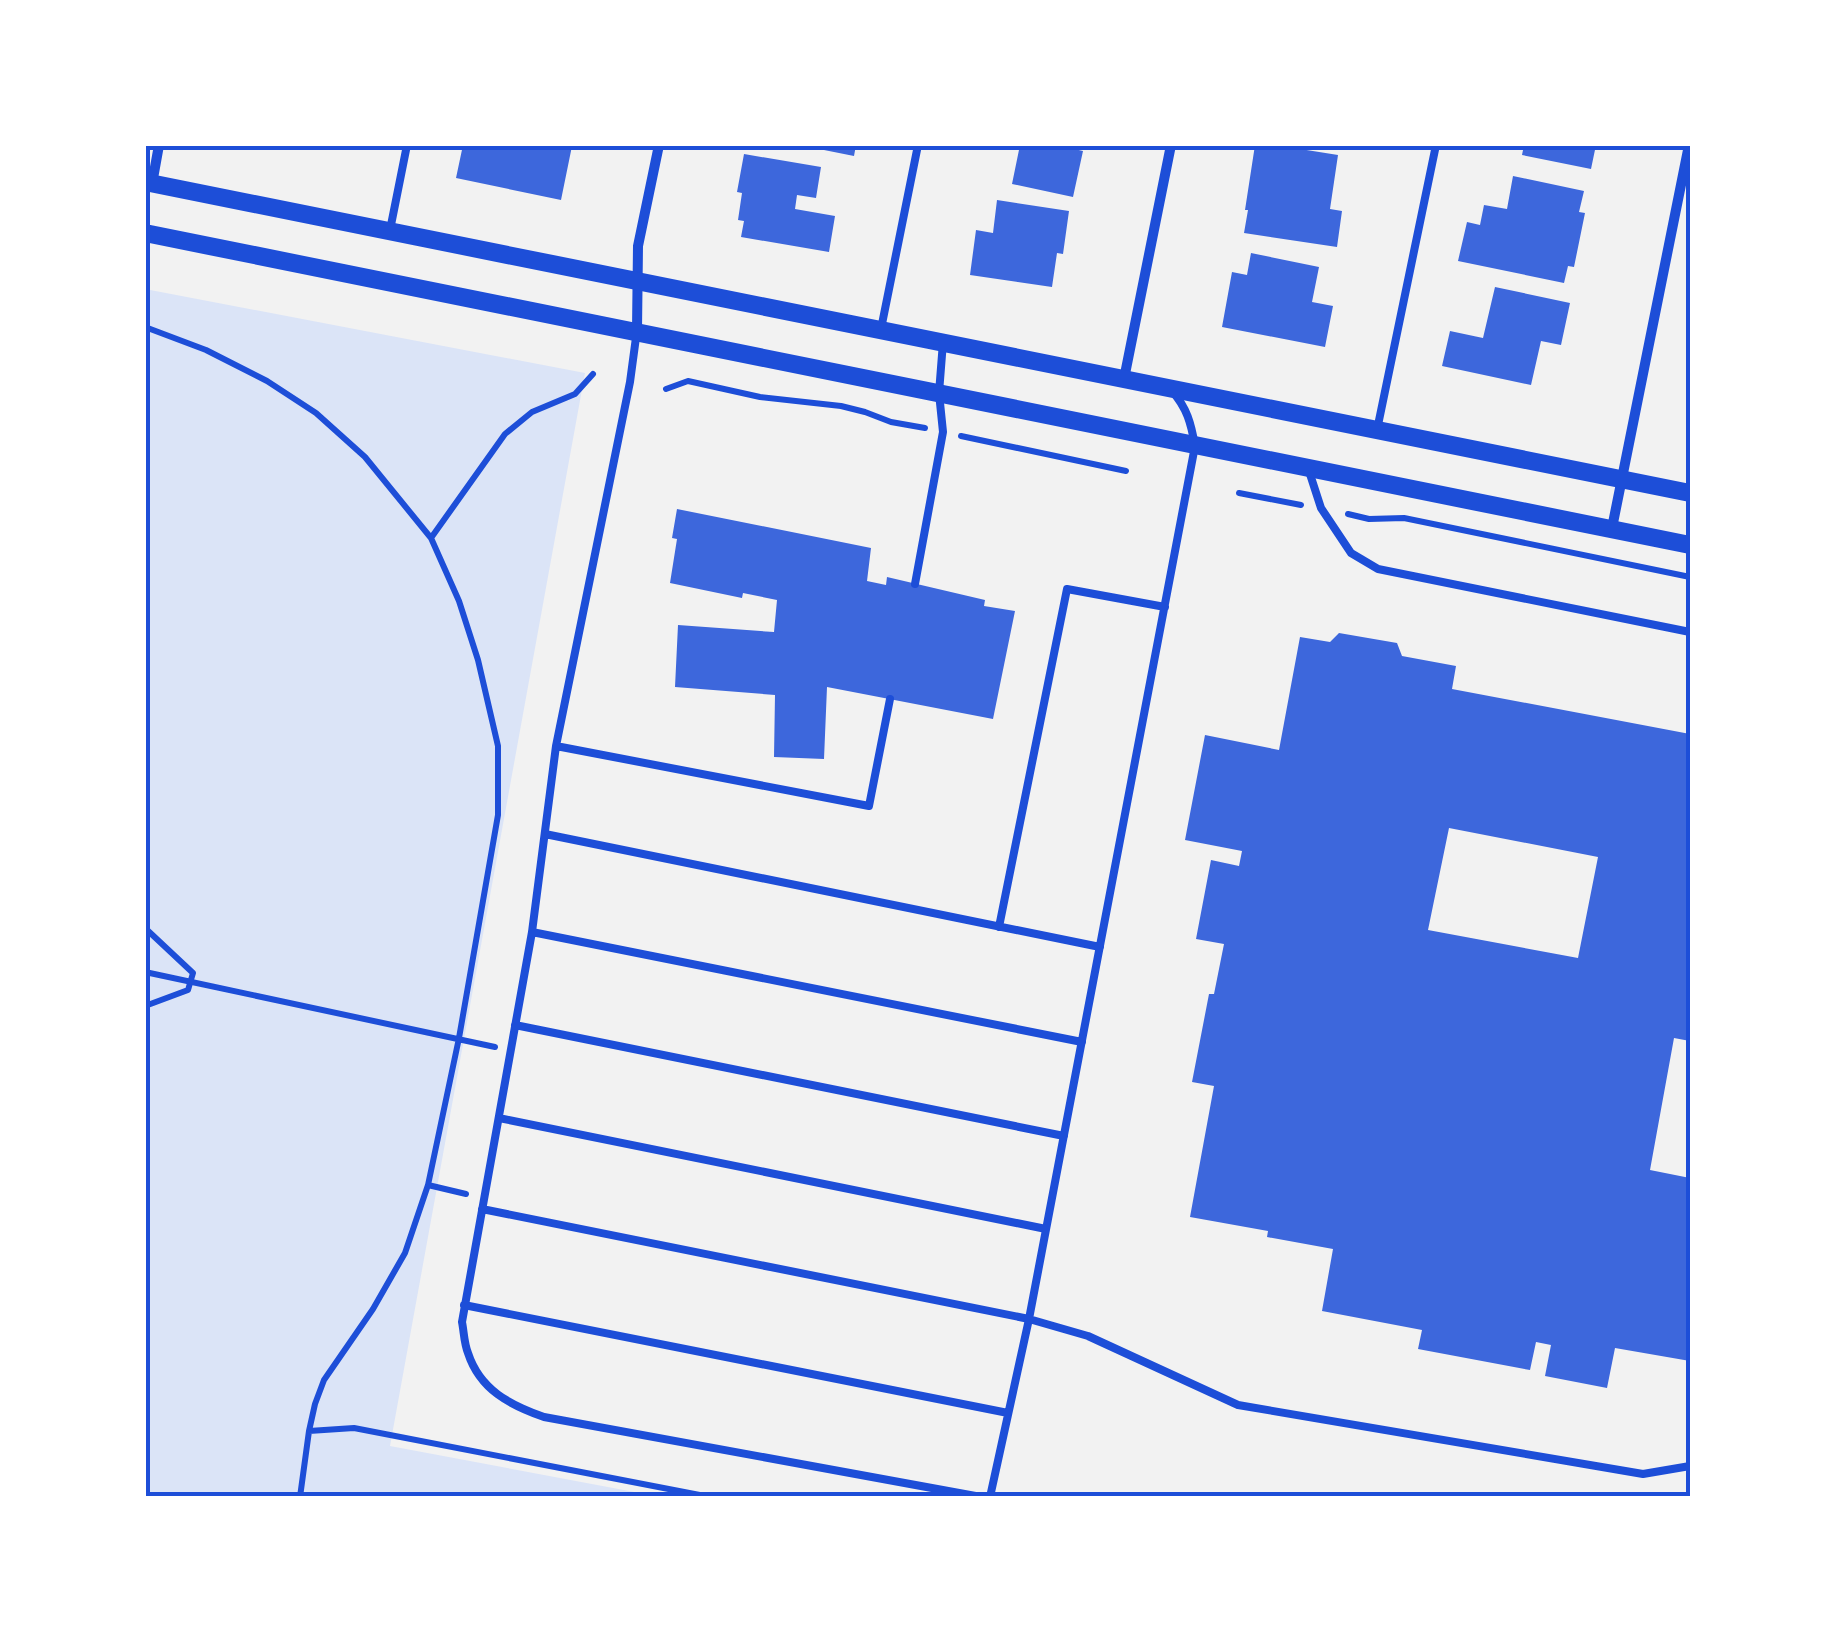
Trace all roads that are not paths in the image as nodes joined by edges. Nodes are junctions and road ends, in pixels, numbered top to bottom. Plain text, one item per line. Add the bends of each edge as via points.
1 (159, 145) edge
2 (406, 145) edge
3 (659, 145) edge
4 (918, 145) edge
5 (1171, 145) edge
6 (1436, 145) edge
7 (1689, 145) edge
8 (148, 183) edge
9 (390, 230) junction
10 (145, 233) edge
11 (638, 279) junction
12 (636, 330) junction
13 (881, 330) junction
14 (943, 342) junction
15 (1124, 380) junction
16 (1171, 389) junction
17 (939, 393) junction
18 (1377, 430) junction
19 (1195, 446) junction
20 (1308, 468) junction
21 (1622, 480) junction
22 (1690, 493) edge
23 (1612, 528) junction
24 (1690, 545) edge
25 (916, 584) dead end
26 (1166, 607) junction
27 (1690, 632) edge
28 (890, 699) dead end
29 (556, 746) junction
30 (544, 834) junction
31 (999, 927) junction
32 (532, 932) junction
33 (1100, 948) junction
34 (515, 1025) junction
35 (1082, 1042) junction
36 (499, 1118) junction
37 (1064, 1136) junction
38 (482, 1209) junction
39 (1046, 1229) junction
40 (464, 1306) junction
41 (1028, 1319) junction
42 (1008, 1413) junction
43 (1690, 1466) edge
44 (981, 1497) edge
45 (990, 1497) edge

1 - 8 street
2 - 9 lane
3 - 11 street via 638,246
4 - 13 lane
5 - 15 street
6 - 18 lane
7 - 21 street
8 - 9 street
9 - 11 street
10 - 12 street
11 - 12 street
11 - 13 street
12 - 17 street
12 - 29 lane
13 - 14 street
14 - 15 street
14 - 17 lane
15 - 16 street
16 - 18 street
16 - 19 lane via 1186,407
17 - 19 street
17 - 25 lane via 942,432
18 - 21 street
19 - 20 street
19 - 26 lane
20 - 23 street
20 - 27 lane via 1321,508 1350,554 1378,569
21 - 22 street
21 - 23 street
23 - 24 street
26 - 31 lane via 1068,589
26 - 33 lane
28 - 29 lane via 869,806
29 - 30 lane
30 - 31 lane
30 - 32 lane
31 - 33 lane
32 - 34 lane
32 - 35 lane
33 - 35 lane
34 - 36 lane
34 - 37 lane
35 - 37 lane
36 - 38 lane
36 - 39 lane
37 - 39 lane
38 - 40 lane
38 - 41 lane
39 - 41 lane
40 - 42 lane
40 - 44 lane via 468,1355 486,1384 512,1406
41 - 42 lane
41 - 43 lane via 1088,1336 1238,1405 1643,1474
42 - 45 lane

